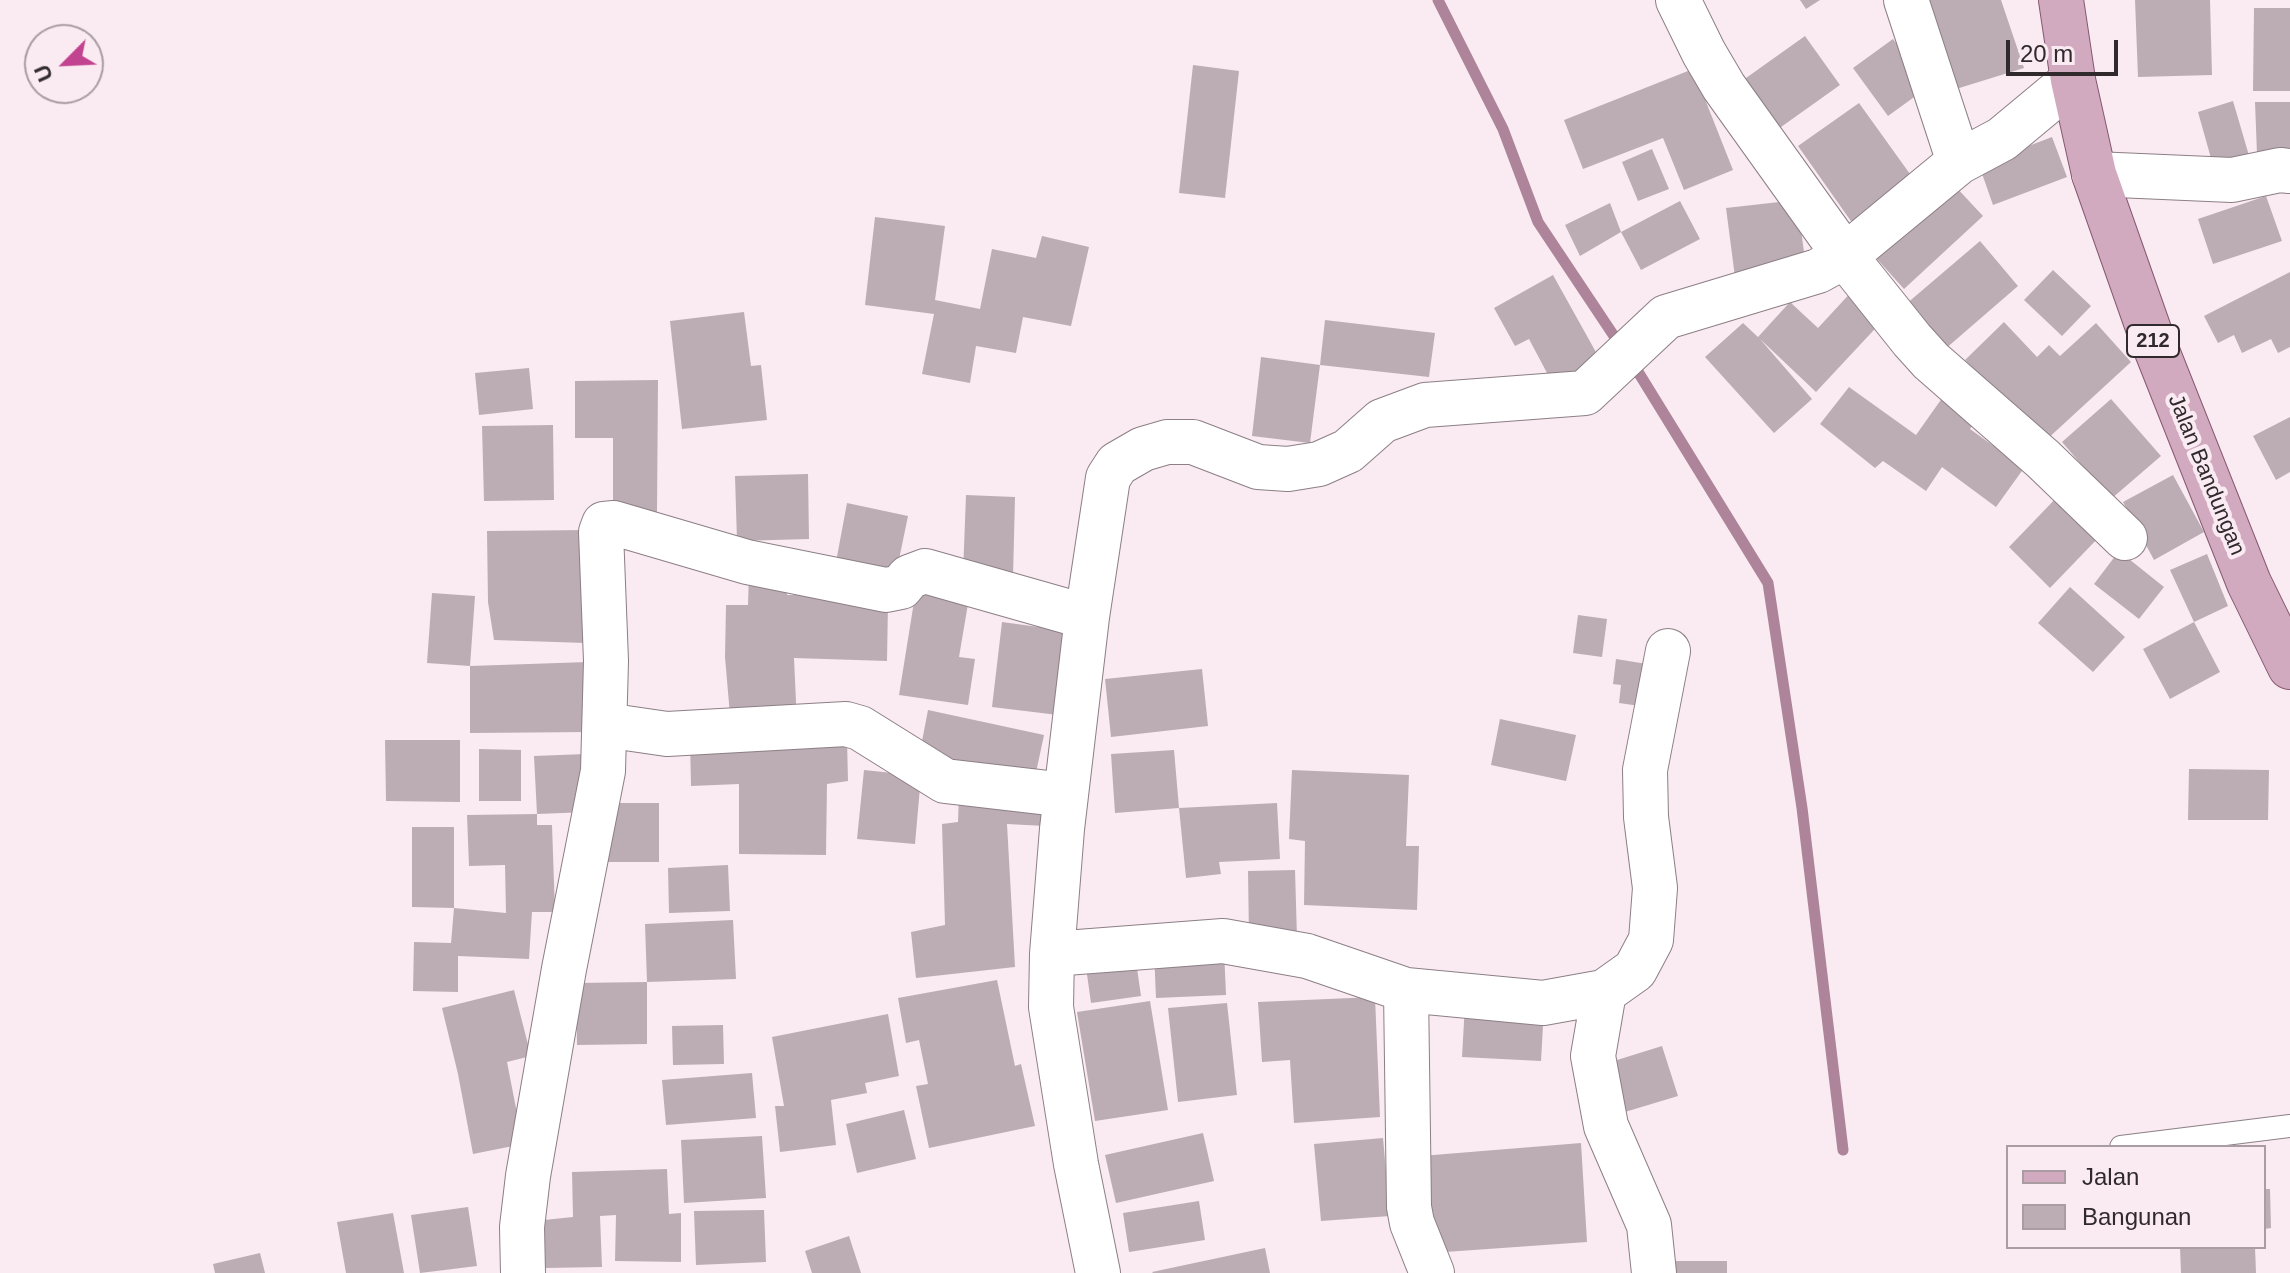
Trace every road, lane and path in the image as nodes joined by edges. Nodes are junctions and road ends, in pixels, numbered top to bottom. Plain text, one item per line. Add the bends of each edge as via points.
1 (1678, 0) edge
2 (1906, 0) edge
3 (2061, 0) edge
4 (2073, 80) junction
5 (1959, 162) junction
6 (2290, 171) edge
7 (2094, 174) junction
8 (1845, 256) junction
9 (2125, 538) dead end
10 (1087, 617) junction
11 (1668, 651) dead end
12 (2290, 667) edge
13 (605, 725) junction
14 (1066, 795) junction
15 (1052, 954) junction
16 (1406, 990) junction
17 (1604, 992) junction
18 (2290, 1126) edge
19 (2137, 1145) edge
20 (523, 1273) edge
21 (1098, 1273) edge
22 (1432, 1273) edge
23 (1654, 1273) edge

1 - 8 street via 1724,87
2 - 5 street
3 - 4 main road, Jalan Bandungan / 212
4 - 5 street via 2002,139
4 - 7 main road, Jalan Bandungan / 212
5 - 8 street
6 - 7 street via 2232,180
7 - 12 main road, Jalan Bandungan / 212 via 2151,336 2249,583
8 - 9 street via 1931,361
8 - 10 street via 1818,271 1666,317 1585,393 1425,405 1382,421 1348,451 1319,464 1288,469 1258,467 1193,442 1143,449 1117,464 1108,478
10 - 13 street via 925,571 886,590 747,562 604,524
10 - 14 street
11 - 17 street via 1645,770 1655,888 1651,940 1635,970
13 - 14 street via 667,734 846,724 945,781
13 - 20 street via 603,771 528,1176
14 - 15 street
15 - 16 street via 1223,941 1307,956
15 - 21 street via 1051,1007
16 - 17 street via 1543,1003
16 - 22 street via 1409,1207
17 - 23 street via 1593,1056 1606,1126 1649,1225
18 - 19 lane

